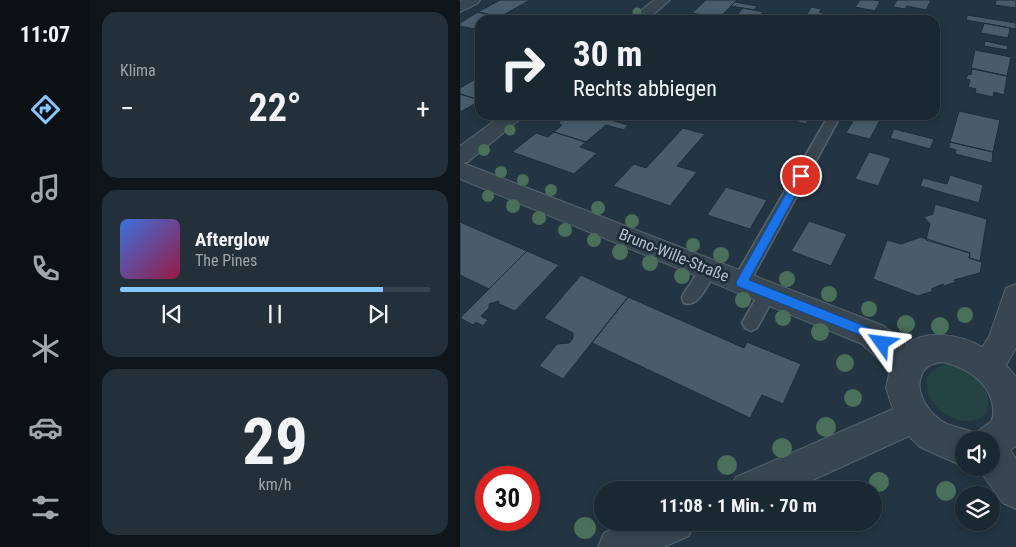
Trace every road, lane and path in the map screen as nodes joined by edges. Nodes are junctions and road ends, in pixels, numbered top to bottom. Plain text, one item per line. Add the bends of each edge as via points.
1 (473, 0) edge
2 (663, 0) edge
3 (460, 7) edge
4 (644, 15) edge
5 (508, 120) edge
6 (833, 120) edge
7 (460, 157) edge
8 (460, 170) edge
9 (709, 270) junction
10 (742, 282) junction
11 (768, 293) junction
12 (1016, 296) edge
13 (690, 298) dead end
14 (751, 323) dead end
15 (907, 365) junction
16 (987, 366) junction
17 (913, 417) junction
18 (1000, 436) edge
19 (955, 445) edge
20 (1000, 468) edge
21 (769, 481) edge
22 (1016, 490) edge
23 (654, 531) edge
24 (618, 547) edge

1 - 3 street
2 - 4 street
5 - 7 street
6 - 10 lane
8 - 9 street, Bruno-Wille-Straße
9 - 10 street, Bruno-Wille-Straße
9 - 13 lane
10 - 11 street, Bruno-Wille-Straße
11 - 14 lane
11 - 15 street, Bruno-Wille-Straße via 873,334
12 - 16 street via 1003,343
15 - 16 street via 921,352 942,348 965,353
15 - 17 street via 902,388
16 - 18 street via 1004,387 1011,411 1004,433
17 - 19 street via 932,435
17 - 21 street
20 - 22 street
23 - 24 street

